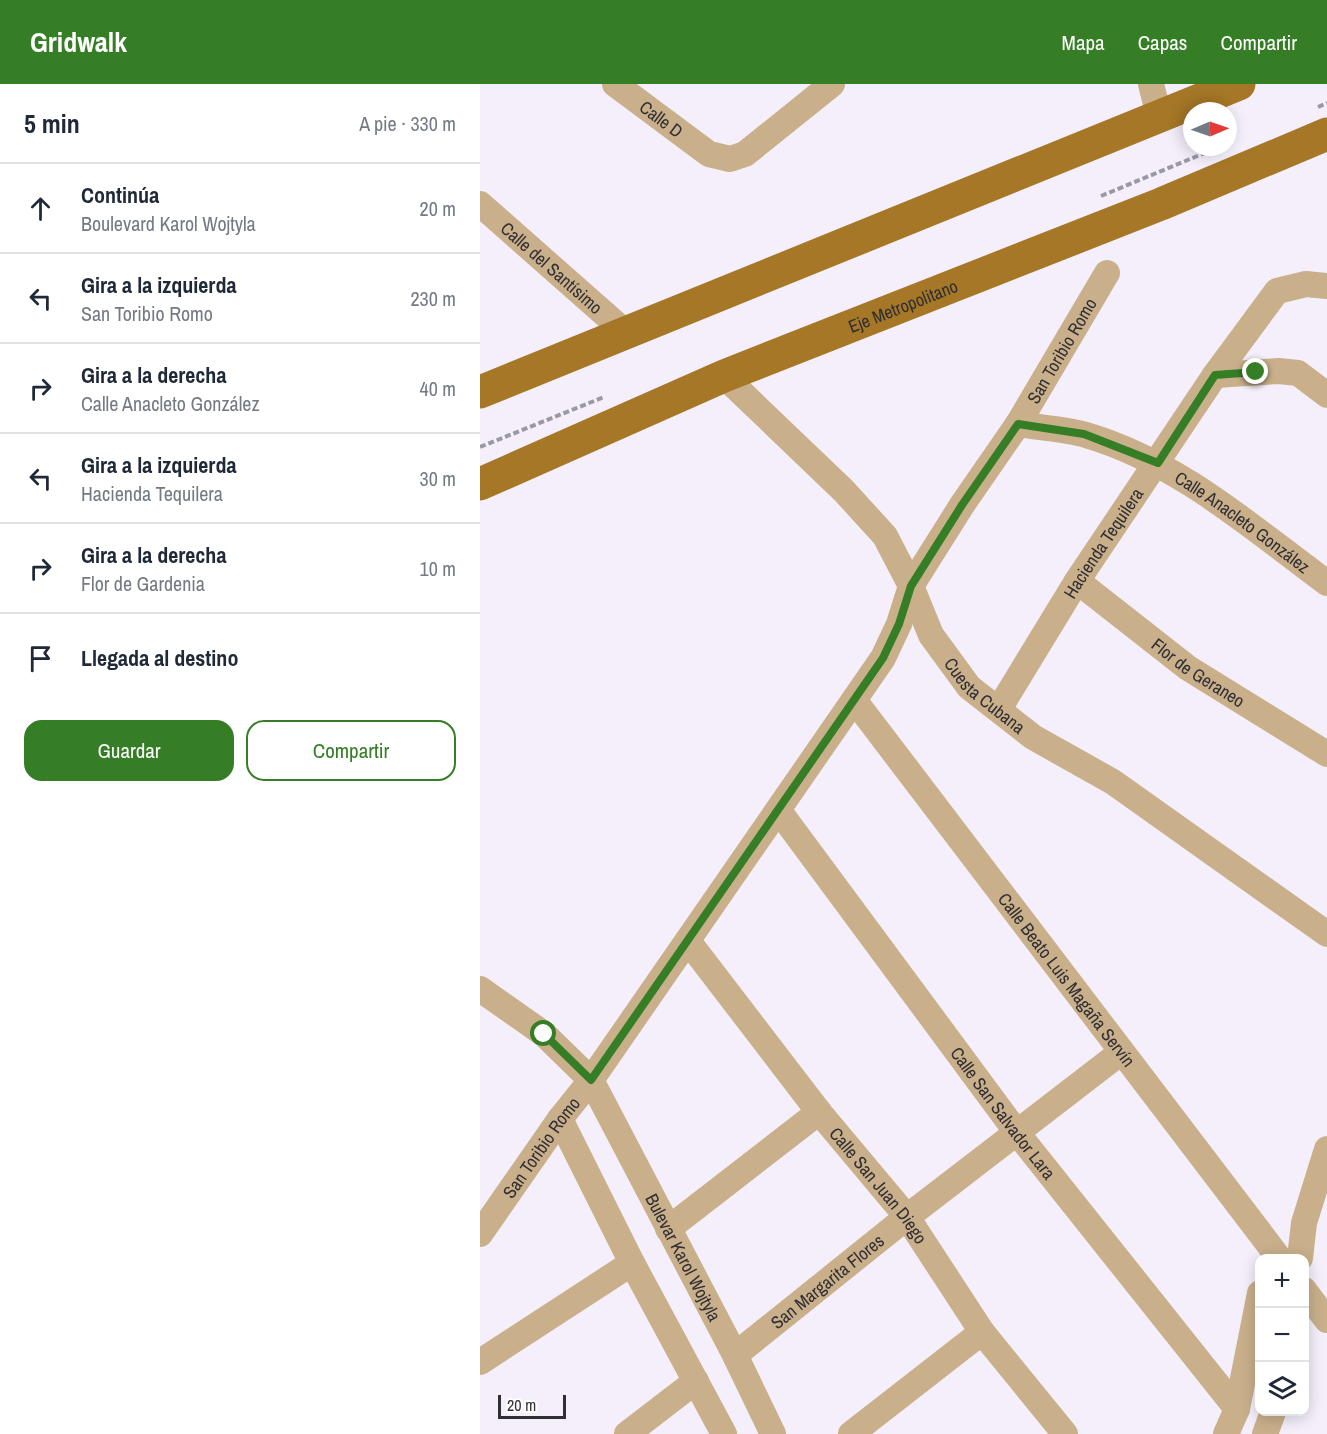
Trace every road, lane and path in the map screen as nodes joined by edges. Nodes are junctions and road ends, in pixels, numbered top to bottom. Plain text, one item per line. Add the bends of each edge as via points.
1 (615, 84) edge
2 (832, 84) edge
3 (1151, 84) edge
4 (1239, 84) edge
5 (1159, 116) junction
6 (1327, 134) edge
7 (480, 204) edge
8 (1107, 273) dead end
9 (1327, 286) edge
10 (624, 331) junction
11 (1215, 375) junction
12 (724, 376) junction
13 (480, 392) edge
14 (1327, 395) edge
15 (1018, 424) junction
16 (1158, 463) junction
17 (480, 484) edge
18 (1077, 581) junction
19 (1327, 583) edge
20 (911, 586) junction
21 (855, 701) junction
22 (999, 709) junction
23 (1327, 754) edge
24 (779, 811) junction
25 (1327, 934) edge
26 (688, 940) junction
27 (480, 989) edge
28 (1120, 1053) junction
29 (591, 1080) junction
30 (819, 1112) junction
31 (560, 1119) junction
32 (1018, 1134) junction
33 (1327, 1149) edge
34 (907, 1217) junction
35 (668, 1229) junction
36 (480, 1233) edge
37 (1279, 1254) edge
38 (1285, 1254) edge
39 (632, 1263) junction
40 (1309, 1295) edge
41 (1257, 1308) edge
42 (1327, 1320) edge
43 (982, 1332) junction
44 (735, 1355) junction
45 (480, 1362) edge
46 (696, 1382) junction
47 (1237, 1409) junction
48 (1272, 1416) edge
49 (627, 1434) edge
50 (724, 1434) edge
51 (773, 1434) edge
52 (851, 1434) edge
53 (1065, 1434) edge
54 (1226, 1434) edge
55 (1265, 1434) edge

1 - 2 street, Calle D via 709,154 730,159 745,154
3 - 5 street
4 - 5 main road
5 - 10 main road
6 - 12 main road, Eje Metropolitano
7 - 10 street, Calle del Santísimo
8 - 15 street, San Toribio Romo
9 - 11 street, Hacienda Tequilera via 1306,284 1277,291
10 - 13 main road
11 - 14 street via 1298,373
11 - 16 street, Hacienda Tequilera
12 - 17 main road, Eje Metropolitano
12 - 20 street, Cuesta Cubana via 885,536
15 - 16 street, Calle Anacleto González via 1084,434
15 - 20 street, San Toribio Romo
16 - 18 street, Hacienda Tequilera
16 - 19 street, Calle Anacleto González via 1190,481
18 - 22 street, Hacienda Tequilera
18 - 23 street, Flor de Geraneo via 1188,668
20 - 21 street, San Toribio Romo via 883,658
20 - 22 street, Cuesta Cubana via 931,635 969,687
21 - 24 street, San Toribio Romo
21 - 28 street, Calle Beato Luis Magaña Servín
22 - 25 street, Cuesta Cubana via 1033,737 1113,782
24 - 26 street, San Toribio Romo
24 - 32 street, Calle San Salvador Lara
26 - 29 street, San Toribio Romo
26 - 30 street, Calle San Juan Diego
27 - 29 street, Bulevar Karol Wojtyla via 544,1034
28 - 32 street, San Margarita Flores
28 - 37 street, Calle Beato Luis Magaña Servín
29 - 31 street, San Toribio Romo
29 - 35 street, Bulevar Karol Wojtyla
30 - 34 street, Calle San Juan Diego
30 - 35 street
31 - 36 street, San Toribio Romo
31 - 39 street
32 - 34 street, San Margarita Flores
32 - 47 street, Calle San Salvador Lara
33 - 38 street via 1304,1223
34 - 43 street, Calle San Juan Diego
34 - 44 street, San Margarita Flores
35 - 44 street, Bulevar Karol Wojtyla
39 - 45 street
39 - 46 street
40 - 42 street
41 - 47 street
43 - 52 street
43 - 53 street, Calle San Juan Diego
44 - 51 street, Bulevar Karol Wojtyla
46 - 49 street
46 - 50 street
47 - 54 street
48 - 55 street

